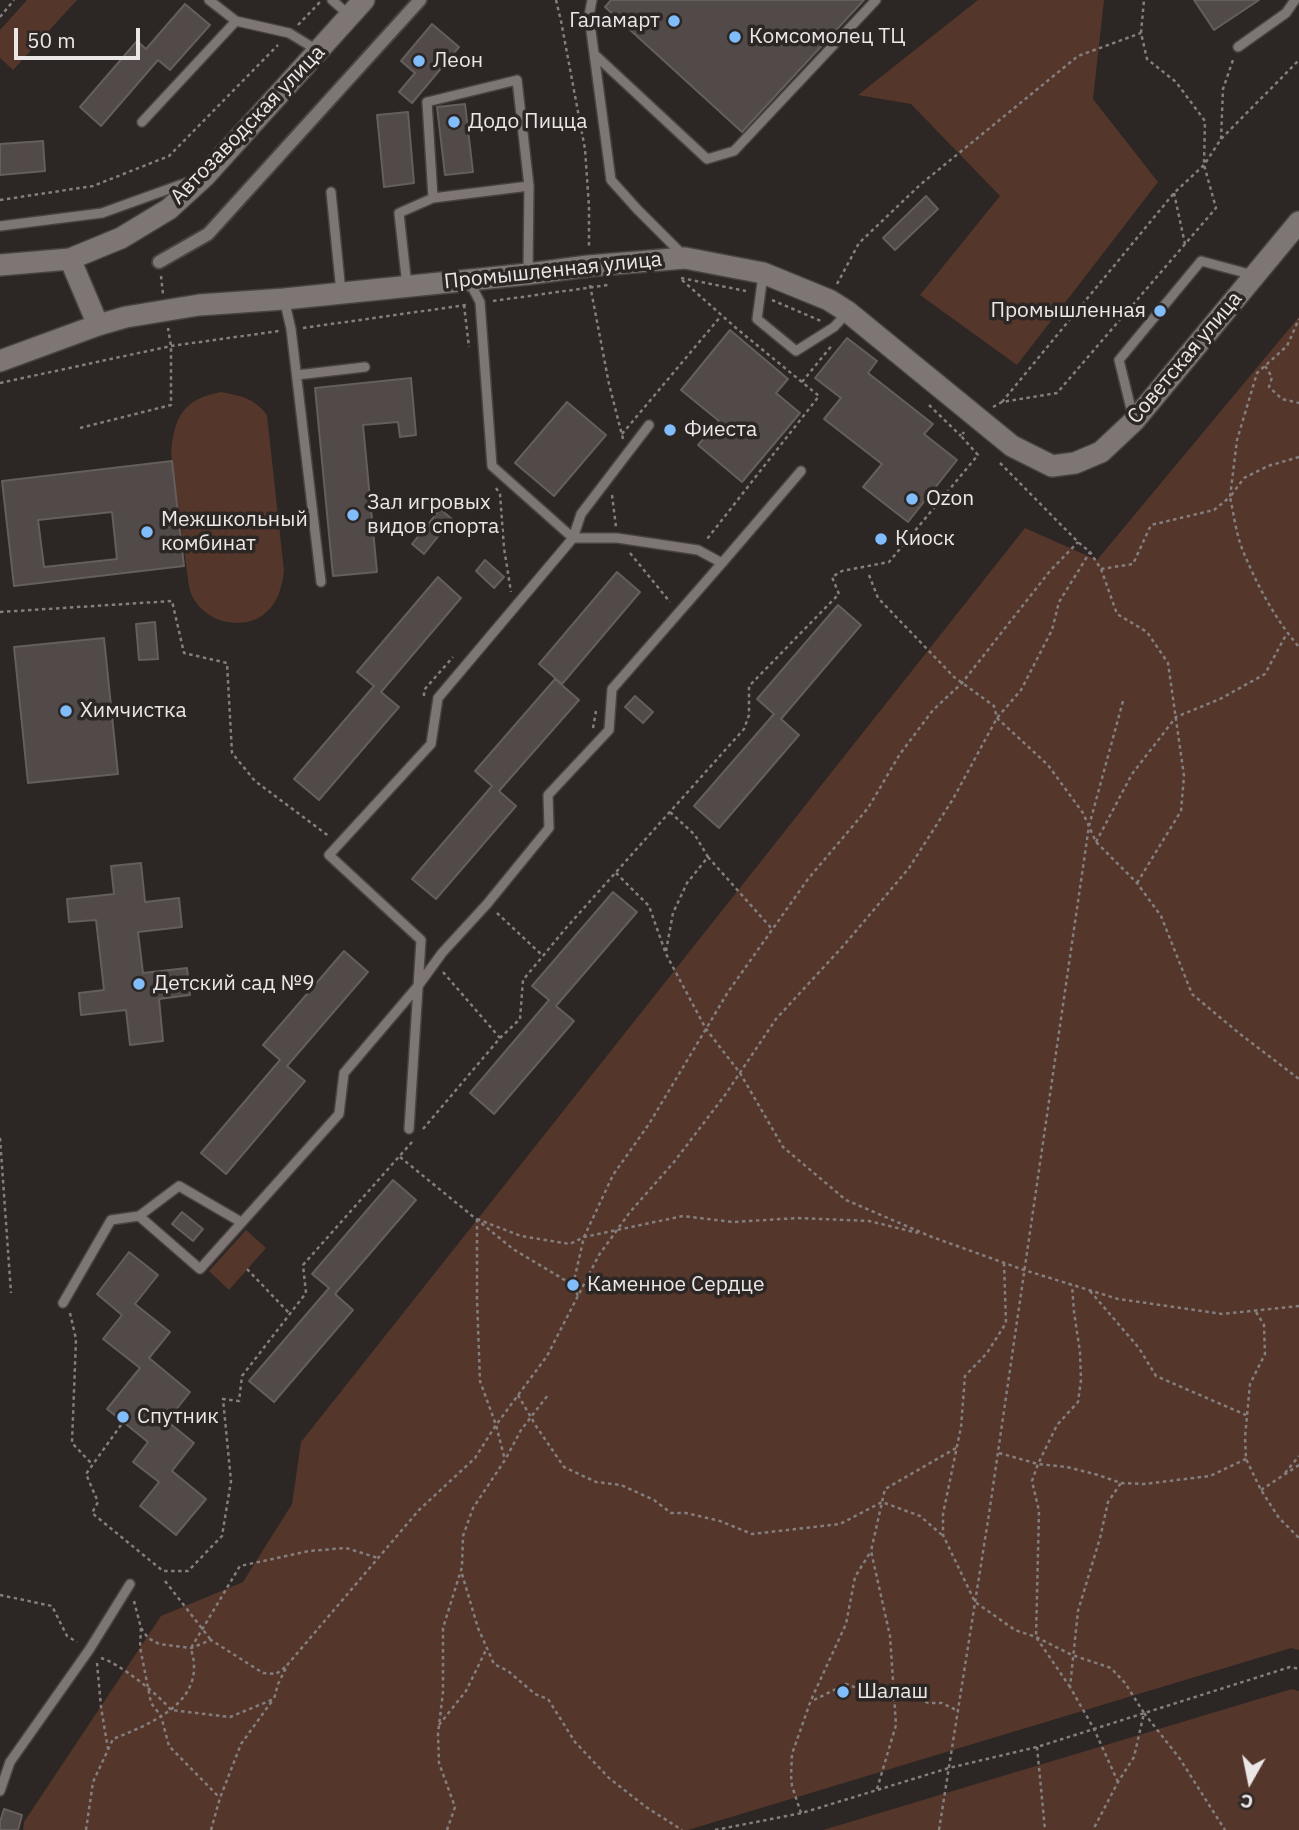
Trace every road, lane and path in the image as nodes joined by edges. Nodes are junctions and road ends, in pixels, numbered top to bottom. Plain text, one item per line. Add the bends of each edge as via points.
1 (14, 0) edge
2 (209, 0) edge
3 (323, 0) edge
4 (332, 0) edge
5 (420, 0) edge
6 (556, 0) edge
7 (592, 0) edge
8 (876, 0) edge
9 (1144, 0) edge
10 (1295, 0) edge
11 (357, 8) edge
12 (0, 17) edge
13 (236, 20) junction
14 (289, 33) junction
15 (1141, 33) junction
16 (1238, 47) joint
17 (319, 51) junction
18 (594, 54) junction
19 (1299, 60) edge
20 (142, 122) dead end
21 (1221, 139) junction
22 (1204, 165) junction
23 (205, 176) junction
24 (529, 186) junction
25 (331, 192) dead end
26 (1174, 193) junction
27 (433, 198) junction
28 (0, 200) edge
29 (1299, 222) edge
30 (0, 226) edge
31 (1185, 244) junction
32 (685, 258) junction
33 (70, 259) junction
34 (159, 262) joint
35 (0, 265) edge
36 (763, 273) junction
37 (528, 274) junction
38 (589, 276) junction
39 (1255, 276) junction
40 (468, 279) junction
41 (616, 284) dead end
42 (407, 286) junction
43 (754, 293) dead end
44 (341, 294) junction
45 (766, 298) dead end
46 (284, 299) junction
47 (829, 300) junction
48 (480, 302) junction
49 (464, 305) junction
50 (165, 311) junction
51 (722, 315) junction
52 (841, 319) junction
53 (1299, 319) edge
54 (98, 325) junction
55 (291, 329) junction
56 (469, 345) dead end
57 (171, 346) junction
58 (0, 361) edge
59 (1265, 366) junction
60 (365, 367) dead end
61 (297, 374) junction
62 (802, 382) junction
63 (0, 383) edge
64 (1002, 402) junction
65 (1299, 403) edge
66 (976, 417) junction
67 (1134, 421) junction
68 (649, 425) dead end
69 (80, 428) dead end
70 (622, 434) junction
71 (627, 453) junction
72 (1299, 457) edge
73 (995, 458) dead end
74 (1052, 466) joint
75 (801, 471) dead end
76 (610, 477) junction
77 (494, 485) dead end
78 (1230, 497) junction
79 (573, 538) junction
80 (617, 538) junction
81 (1078, 542) junction
82 (698, 550) junction
83 (1090, 552) junction
84 (722, 563) junction
85 (641, 568) dead end
86 (1101, 569) junction
87 (869, 575) dead end
88 (321, 582) dead end
89 (511, 592) dead end
90 (0, 612) edge
91 (678, 613) junction
92 (1287, 633) junction
93 (1299, 647) edge
94 (459, 651) dead end
95 (962, 683) junction
96 (1123, 701) dead end
97 (423, 704) dead end
98 (1176, 717) junction
99 (997, 718) junction
100 (670, 812) junction
101 (1089, 826) junction
102 (1097, 842) junction
103 (339, 844) junction
104 (708, 857) junction
105 (616, 873) junction
106 (1137, 883) junction
107 (487, 904) junction
108 (772, 929) junction
109 (666, 954) junction
110 (543, 956) junction
111 (435, 962) junction
112 (418, 986) junction
113 (706, 1029) junction
114 (500, 1038) junction
115 (740, 1073) junction
116 (1299, 1079) edge
117 (409, 1129) dead end
118 (421, 1132) dead end
119 (0, 1138) edge
120 (412, 1142) dead end
121 (399, 1156) junction
122 (138, 1216) junction
123 (477, 1219) junction
124 (241, 1222) junction
125 (619, 1228) junction
126 (928, 1235) junction
127 (584, 1237) junction
128 (1004, 1263) junction
129 (247, 1269) dead end
130 (1024, 1270) junction
131 (573, 1285) junction
132 (1072, 1285) junction
133 (1090, 1290) junction
134 (11, 1293) dead end
135 (578, 1296) junction
136 (64, 1303) joint
137 (1299, 1306) edge
138 (1255, 1311) junction
139 (290, 1314) junction
140 (518, 1395) junction
141 (548, 1395) dead end
142 (1246, 1416) junction
143 (532, 1418) junction
144 (121, 1425) dead end
145 (496, 1425) junction
146 (956, 1448) junction
147 (997, 1453) junction
148 (1299, 1456) edge
149 (1246, 1459) junction
150 (505, 1460) junction
151 (92, 1464) junction
152 (1038, 1464) junction
153 (1299, 1465) edge
154 (1283, 1475) junction
155 (1121, 1483) junction
156 (1261, 1490) junction
157 (882, 1502) junction
158 (943, 1535) junction
159 (1299, 1538) edge
160 (871, 1551) junction
161 (378, 1558) junction
162 (461, 1571) junction
163 (165, 1581) dead end
164 (130, 1584) joint
165 (0, 1595) edge
166 (975, 1602) junction
167 (141, 1628) junction
168 (202, 1629) junction
169 (1036, 1637) junction
170 (211, 1640) junction
171 (487, 1646) junction
172 (191, 1648) junction
173 (89, 1650) junction
174 (1072, 1655) junction
175 (101, 1657) junction
176 (288, 1664) junction
177 (1299, 1669) edge
178 (1070, 1687) junction
179 (894, 1688) junction
180 (150, 1691) junction
181 (274, 1699) junction
182 (811, 1700) junction
183 (171, 1710) junction
184 (958, 1711) junction
185 (1144, 1713) junction
186 (161, 1716) junction
187 (439, 1725) junction
188 (1094, 1729) junction
189 (1037, 1747) junction
190 (108, 1749) junction
191 (949, 1768) junction
192 (1118, 1782) junction
193 (877, 1790) junction
194 (0, 1791) edge
195 (220, 1798) junction
196 (802, 1813) junction
197 (86, 1830) edge
198 (211, 1830) edge
199 (447, 1830) edge
200 (682, 1830) edge
201 (715, 1830) edge
202 (939, 1830) edge
203 (1045, 1830) edge
204 (1093, 1830) edge
205 (1224, 1830) edge

1 - 12 path
2 - 13 lane
3 - 14 path
4 - 11 lane
5 - 34 street via 208,234
6 - 38 path via 584,149
7 - 18 lane via 589,16
8 - 18 lane via 734,151 707,159
9 - 15 path
10 - 16 lane via 1286,13
11 - 17 street, Автозаводская улица
13 - 14 lane
13 - 20 lane
14 - 17 lane
14 - 28 path via 169,156 93,186
15 - 22 path via 1147,59 1176,82 1205,121
15 - 47 path via 1078,56 921,184 859,243
16 - 21 path via 1223,89
17 - 23 street, Автозаводская улица
18 - 32 lane via 611,180
19 - 21 path
21 - 22 path
22 - 26 path
22 - 31 path via 1216,208
23 - 30 lane via 102,213
23 - 33 street, Автозаводская улица via 169,209 121,238
24 - 27 lane
24 - 27 lane via 517,80 427,102
24 - 37 lane
25 - 44 lane
26 - 31 path
26 - 64 path
27 - 42 lane via 399,213
29 - 39 street, Советская улица
31 - 64 path via 1057,393
32 - 36 street, Промышленная улица
32 - 38 street, Промышленная улица
33 - 35 street, Автозаводская улица
33 - 54 street
34 - 50 path
36 - 47 street, Промышленная улица
36 - 52 lane via 757,319 796,351
37 - 38 street, Промышленная улица
37 - 40 street, Промышленная улица
38 - 41 path
38 - 48 path
38 - 70 path
39 - 67 street, Советская улица
39 - 67 lane via 1201,261 1119,360
40 - 42 street, Промышленная улица
40 - 48 lane
42 - 44 street, Промышленная улица
43 - 51 path via 680,278
44 - 46 street, Промышленная улица
45 - 52 path
46 - 50 street, Промышленная улица
46 - 55 lane
47 - 52 street, Промышленная улица
48 - 49 path
48 - 79 lane via 492,466
49 - 55 path
49 - 56 path
50 - 54 street, Промышленная улица
50 - 57 path
51 - 62 path
51 - 70 path
52 - 62 path via 844,331
52 - 66 street, Промышленная улица
53 - 59 path via 1287,346
54 - 58 street, Промышленная улица
55 - 57 path
55 - 61 lane
57 - 63 path
57 - 69 path via 171,405
59 - 65 path via 1272,377 1269,387 1282,399
59 - 78 path via 1257,373 1237,440
60 - 61 lane
61 - 88 lane
62 - 82 path via 819,396
64 - 66 path
66 - 74 street, Промышленная улица via 1012,446
66 - 100 path via 961,436 978,455 889,562 832,577 839,594 749,686 744,729
67 - 74 street, Советская улица via 1101,452
68 - 71 lane
70 - 71 path
71 - 76 lane
72 - 78 path via 1244,478
73 - 81 path
75 - 84 lane
76 - 79 lane via 581,514
76 - 80 path
77 - 89 path via 500,494
78 - 86 path via 1214,510 1151,525 1133,564
78 - 92 path via 1242,549
79 - 80 lane
79 - 103 lane via 438,698 431,744
80 - 82 lane
81 - 83 path
81 - 95 path
82 - 84 lane
83 - 86 path
83 - 99 path via 1059,602 1052,631 1021,690
84 - 91 lane
85 - 91 path
86 - 98 path via 1117,614 1147,632 1168,663
87 - 95 path via 878,598
90 - 103 path via 172,601 184,653 227,663 232,753 256,781
91 - 107 lane via 612,690 609,730 548,795 549,828
92 - 93 path
92 - 98 path via 1265,674
94 - 97 path via 425,690
95 - 99 path via 994,706
95 - 108 path via 933,710 868,808
96 - 101 path
98 - 102 path via 1132,774
98 - 106 path via 1184,776 1181,811
99 - 101 path via 1048,765
99 - 115 path via 909,868 776,1019
100 - 104 path via 695,835
100 - 105 path
101 - 102 path
101 - 130 path
102 - 106 path
103 - 112 lane via 328,855 421,940
104 - 108 path
104 - 109 path via 687,883 673,914
105 - 109 path via 649,906
105 - 110 path
106 - 116 path via 1161,916 1192,995
107 - 110 path
107 - 111 lane
108 - 113 path
109 - 113 path
110 - 114 path via 523,980 520,1019
111 - 112 lane
111 - 114 path
112 - 117 lane
112 - 124 lane via 344,1073 339,1114
113 - 115 path
113 - 127 path via 613,1175
114 - 118 path
115 - 125 path
115 - 126 path via 783,1147 846,1200
119 - 134 path
120 - 121 path
121 - 123 path
121 - 139 path via 303,1265 306,1293
122 - 124 lane via 179,1186
122 - 124 lane via 200,1269
122 - 136 lane via 111,1220
123 - 127 path via 521,1236 570,1244
123 - 131 path via 513,1249
123 - 145 path via 480,1381
125 - 126 path via 682,1216 733,1222 797,1218 869,1221
125 - 127 path
125 - 135 path
126 - 128 path
127 - 131 path
128 - 130 path
128 - 146 path via 1006,1323 965,1376
129 - 139 path
130 - 132 path
130 - 147 path
131 - 135 path
132 - 133 path
132 - 152 path via 1080,1352 1078,1402 1057,1425
133 - 138 path via 1118,1299 1222,1314
133 - 142 path via 1139,1348 1156,1376
135 - 140 path via 547,1356
136 - 151 path via 76,1339 72,1443
137 - 138 path
138 - 142 path via 1264,1325 1265,1354 1250,1384
139 - 151 path via 242,1376 239,1401 223,1399 231,1481 222,1536 188,1571 163,1571 92,1513 98,1502 86,1474
140 - 143 path
140 - 145 path
141 - 143 path
142 - 149 path
143 - 150 path
143 - 157 path via 564,1467 596,1482 621,1485 671,1513 720,1521 752,1534 840,1524
144 - 151 path
145 - 150 path
145 - 161 path via 475,1458 419,1510
146 - 157 path via 885,1489
146 - 158 path
147 - 152 path
147 - 166 path
148 - 154 path
149 - 155 path via 1210,1476
149 - 156 path
150 - 162 path via 473,1508 463,1536
152 - 155 path via 1067,1467
152 - 169 path via 1032,1480 1039,1511
153 - 154 path
154 - 156 path
155 - 174 path via 1108,1502 1078,1611
156 - 159 path
157 - 158 path via 920,1516
157 - 160 path
158 - 166 path
160 - 179 path via 890,1636
160 - 182 path via 855,1577 846,1624
161 - 168 path via 346,1548 240,1566
161 - 176 path
162 - 171 path
162 - 187 path via 443,1628
163 - 168 path
164 - 167 path
164 - 173 lane
165 - 173 path via 52,1606 67,1636
166 - 169 path via 1015,1630
166 - 184 path
167 - 172 path via 159,1644
167 - 180 path via 140,1647
168 - 170 path
168 - 172 path
169 - 174 path
169 - 178 path
170 - 172 path
170 - 176 path via 263,1673 275,1674
171 - 187 path via 466,1691
171 - 200 path via 494,1664 548,1699 575,1742 609,1777
172 - 183 path via 194,1667 188,1693
173 - 175 path
173 - 194 lane via 10,1762
174 - 178 path
174 - 185 path via 1111,1668
175 - 180 path
175 - 190 path via 96,1664
176 - 181 path
177 - 185 path via 1290,1667
178 - 188 path
179 - 182 path via 860,1689 846,1684
179 - 184 path
179 - 193 path via 896,1725
180 - 183 path
180 - 186 path via 151,1703
181 - 183 path via 230,1717
181 - 195 path via 241,1744
182 - 196 path via 792,1754 792,1786
183 - 186 path
184 - 191 path
185 - 188 path
185 - 192 path via 1134,1757
185 - 205 path via 1180,1759
186 - 190 path via 113,1739
186 - 195 path via 169,1746
187 - 199 path via 439,1763 455,1807
188 - 189 path
188 - 192 path
189 - 191 path
189 - 203 path
190 - 197 path via 93,1782
191 - 193 path
191 - 202 path
192 - 204 path
193 - 196 path
195 - 198 path
196 - 201 path

